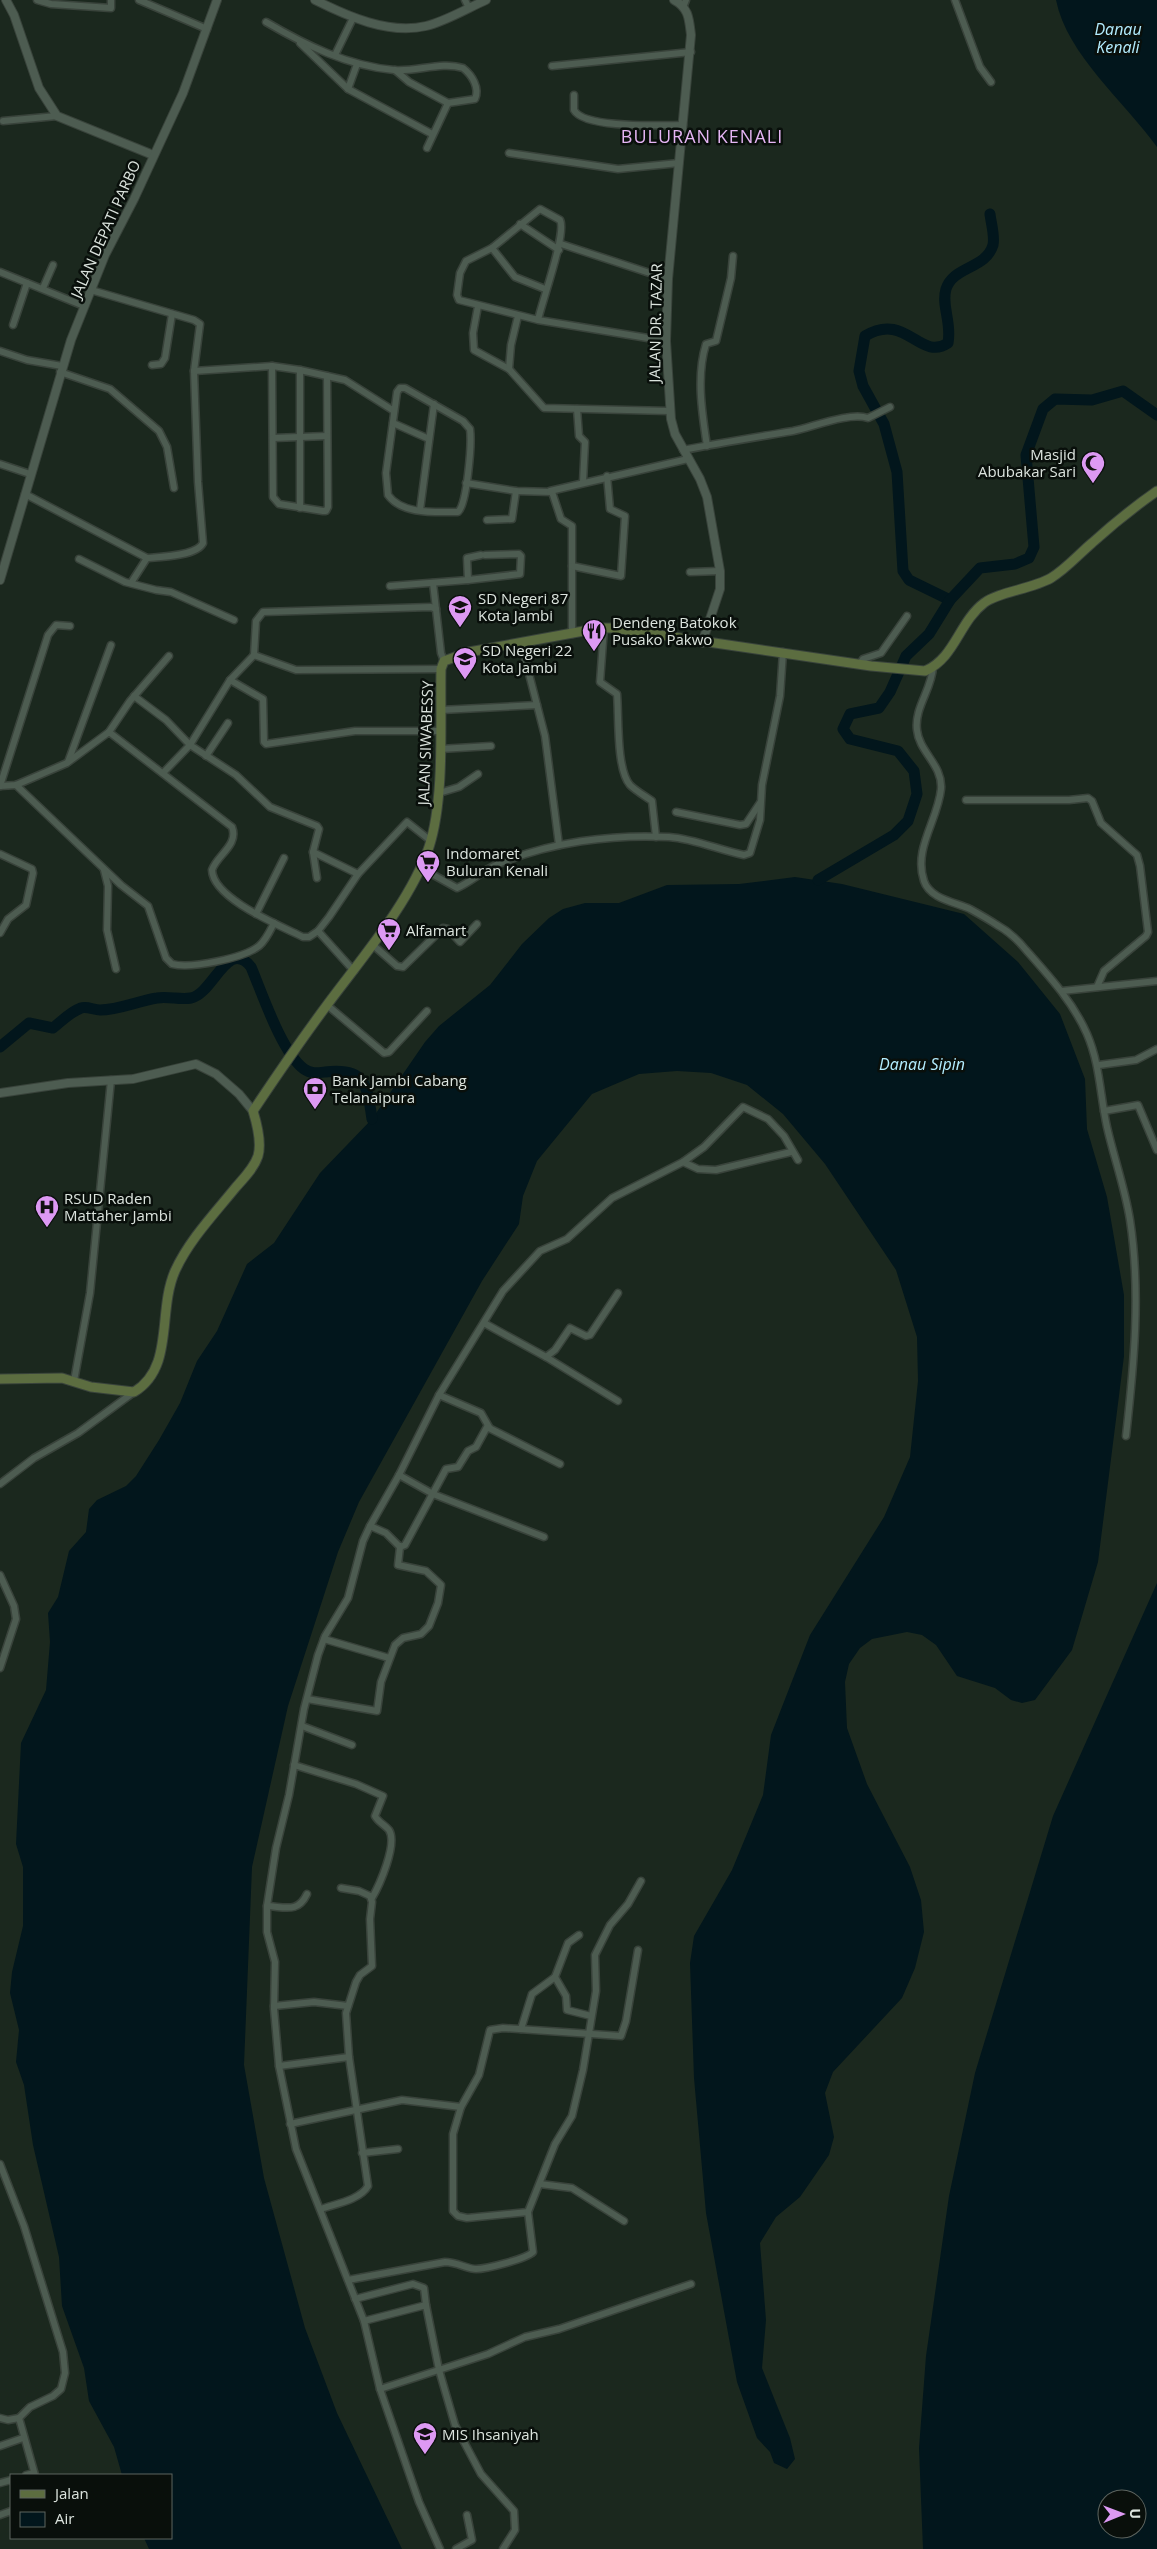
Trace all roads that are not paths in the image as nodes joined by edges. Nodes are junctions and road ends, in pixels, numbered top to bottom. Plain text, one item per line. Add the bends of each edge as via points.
1 (6, 0) edge
2 (37, 0) edge
3 (111, 0) edge
4 (139, 0) edge
5 (217, 0) edge
6 (317, 0) edge
7 (465, 0) edge
8 (486, 0) edge
9 (674, 0) edge
10 (955, 0) edge
11 (685, 3) edge
12 (469, 8) junction
13 (353, 18) junction
14 (266, 22) dead end
15 (207, 29) junction
16 (297, 40) junction
17 (691, 52) junction
18 (335, 56) junction
19 (358, 64) junction
20 (552, 66) dead end
21 (395, 70) junction
22 (991, 82) dead end
23 (348, 89) junction
24 (574, 94) dead end
25 (448, 103) junction
26 (57, 116) junction
27 (3, 122) dead end
28 (683, 125) junction
29 (432, 134) junction
30 (427, 148) dead end
31 (509, 153) dead end
32 (153, 155) junction
33 (679, 163) junction
34 (520, 224) junction
35 (560, 247) junction
36 (492, 248) junction
37 (733, 256) dead end
38 (53, 265) dead end
39 (0, 272) edge
40 (668, 279) junction
41 (27, 283) junction
42 (43, 288) junction
43 (545, 289) junction
44 (91, 290) junction
45 (84, 306) junction
46 (478, 306) junction
47 (172, 314) junction
48 (518, 316) junction
49 (538, 320) junction
50 (13, 325) dead end
51 (666, 341) junction
52 (0, 351) edge
53 (152, 365) dead end
54 (272, 366) junction
55 (61, 369) junction
56 (509, 369) junction
57 (300, 370) junction
58 (194, 371) junction
59 (327, 376) junction
60 (434, 404) junction
61 (890, 407) dead end
62 (577, 409) junction
63 (394, 411) junction
64 (669, 411) junction
65 (394, 423) junction
66 (327, 436) junction
67 (301, 437) junction
68 (273, 438) junction
69 (429, 439) junction
70 (707, 446) junction
71 (684, 450) junction
72 (688, 459) junction
73 (0, 464) edge
74 (30, 474) junction
75 (607, 476) junction
76 (583, 482) junction
77 (466, 483) junction
78 (174, 488) dead end
79 (516, 490) junction
80 (550, 490) junction
81 (1157, 490) edge
82 (25, 494) junction
83 (300, 508) junction
84 (420, 510) junction
85 (487, 520) dead end
86 (147, 558) junction
87 (79, 559) dead end
88 (572, 566) junction
89 (720, 571) junction
90 (690, 572) dead end
91 (1, 574) edge
92 (468, 580) junction
93 (433, 583) junction
94 (131, 584) junction
95 (390, 586) dead end
96 (436, 609) junction
97 (906, 616) dead end
98 (234, 620) dead end
99 (70, 626) dead end
100 (604, 628) junction
101 (572, 634) junction
102 (521, 643) junction
103 (702, 643) junction
104 (111, 645) dead end
105 (783, 652) junction
106 (169, 656) dead end
107 (254, 656) junction
108 (860, 664) junction
109 (443, 665) junction
110 (933, 667) junction
111 (230, 680) junction
112 (134, 696) junction
113 (537, 705) junction
114 (440, 710) junction
115 (228, 723) dead end
116 (440, 731) junction
117 (109, 732) junction
118 (190, 745) junction
119 (491, 746) dead end
120 (440, 749) junction
121 (206, 756) junction
122 (67, 763) junction
123 (163, 773) junction
124 (478, 774) dead end
125 (16, 785) junction
126 (0, 786) edge
127 (438, 793) junction
128 (966, 800) dead end
129 (760, 803) junction
130 (676, 812) dead end
131 (656, 837) junction
132 (431, 841) junction
133 (559, 845) junction
134 (313, 852) junction
135 (0, 854) edge
136 (284, 858) dead end
137 (103, 868) junction
138 (421, 868) junction
139 (358, 874) junction
140 (317, 878) dead end
141 (256, 914) junction
142 (274, 923) junction
143 (477, 924) dead end
144 (318, 931) junction
145 (0, 933) edge
146 (373, 944) junction
147 (116, 969) dead end
148 (354, 971) junction
149 (1157, 981) edge
150 (1097, 987) junction
151 (1062, 991) junction
152 (328, 1004) junction
153 (427, 1011) dead end
154 (1157, 1049) edge
155 (1099, 1065) junction
156 (111, 1080) junction
157 (0, 1093) edge
158 (253, 1111) junction
159 (1104, 1111) junction
160 (1157, 1150) edge
161 (791, 1152) junction
162 (798, 1160) dead end
163 (683, 1162) junction
164 (618, 1293) dead end
165 (484, 1323) junction
166 (546, 1357) junction
167 (0, 1379) edge
168 (74, 1381) junction
169 (134, 1392) junction
170 (439, 1395) junction
171 (618, 1401) dead end
172 (488, 1427) junction
173 (1126, 1436) dead end
174 (560, 1464) dead end
175 (399, 1475) junction
176 (0, 1484) edge
177 (434, 1494) junction
178 (370, 1526) junction
179 (544, 1537) dead end
180 (400, 1547) junction
181 (0, 1574) edge
182 (324, 1639) junction
183 (389, 1658) junction
184 (0, 1668) edge
185 (306, 1699) junction
186 (302, 1726) junction
187 (352, 1745) dead end
188 (294, 1765) junction
189 (641, 1881) dead end
190 (341, 1888) dead end
191 (307, 1894) dead end
192 (372, 1898) junction
193 (267, 1906) junction
194 (579, 1935) dead end
195 (638, 1950) dead end
196 (555, 1977) junction
197 (274, 2006) junction
198 (348, 2006) junction
199 (591, 2016) junction
200 (522, 2030) junction
201 (589, 2034) junction
202 (349, 2057) junction
203 (279, 2066) junction
204 (461, 2107) junction
205 (356, 2108) junction
206 (290, 2124) junction
207 (398, 2149) dead end
208 (362, 2153) junction
209 (0, 2164) edge
210 (540, 2184) junction
211 (321, 2209) junction
212 (528, 2212) junction
213 (624, 2221) dead end
214 (348, 2280) junction
215 (691, 2284) dead end
216 (355, 2299) junction
217 (426, 2305) junction
218 (364, 2321) junction
219 (439, 2370) junction
220 (380, 2389) junction
221 (0, 2418) edge
222 (19, 2418) junction
223 (23, 2438) junction
224 (0, 2446) edge
225 (35, 2474) edge
226 (468, 2515) dead end
227 (440, 2549) edge
228 (456, 2549) edge
229 (503, 2549) edge

1 - 26 street via 39,88
2 - 3 street via 111,8
4 - 15 street
5 - 15 street, JALAN DEPATI PARBO
6 - 13 street
7 - 12 street
8 - 12 street
9 - 11 street, JALAN DR. TAZAR
10 - 22 street via 980,67
11 - 17 street, JALAN DR. TAZAR
12 - 13 street via 415,28
13 - 18 street
14 - 16 street
15 - 32 street, JALAN DEPATI PARBO
16 - 18 street
16 - 23 street
17 - 20 street
17 - 28 street, JALAN DR. TAZAR
18 - 19 street
19 - 21 street
19 - 23 street
21 - 25 street via 408,82
21 - 25 street via 463,68 474,83 477,95 475,99
23 - 29 street
24 - 28 street via 574,110 582,118 628,126
25 - 29 street
26 - 27 street
26 - 32 street
28 - 33 street, JALAN DR. TAZAR
29 - 30 street
31 - 33 street via 618,169
32 - 44 street, JALAN DEPATI PARBO
33 - 40 street, JALAN DR. TAZAR
34 - 35 street
34 - 35 street via 538,209 555,216 562,225
34 - 36 street
35 - 40 street
35 - 43 street
36 - 43 street via 515,277
36 - 46 street via 466,261 460,273 457,297 464,303
37 - 70 street via 716,341 706,344 703,358 701,398
38 - 42 street
39 - 41 street
40 - 51 street, JALAN DR. TAZAR
41 - 42 street
41 - 50 street
42 - 45 street
43 - 49 street
44 - 45 street, JALAN DEPATI PARBO
44 - 47 street
45 - 55 street, JALAN DEPATI PARBO
46 - 48 street
46 - 56 street via 473,333 474,350
47 - 53 street via 165,358 161,364
47 - 58 street via 200,324
48 - 49 street
48 - 56 street
49 - 51 street
51 - 64 street, JALAN DR. TAZAR
52 - 55 street
54 - 57 street
54 - 58 street
54 - 68 street
55 - 74 street, JALAN DEPATI PARBO
55 - 78 street via 110,389 159,431 168,446
56 - 62 street via 544,408
57 - 59 street
57 - 67 street
58 - 86 street via 203,543 196,550
59 - 63 street via 351,383
59 - 66 street
60 - 63 street via 400,388
60 - 69 street
60 - 77 street via 464,421 470,429
61 - 70 street via 868,418 834,421
62 - 64 street
62 - 76 street via 578,436 586,442
63 - 65 street
64 - 71 street, JALAN DR. TAZAR via 675,434
65 - 69 street
65 - 84 street via 386,473 388,495 400,506
66 - 67 street
66 - 83 street via 328,509
67 - 68 street
67 - 83 street
68 - 83 street via 273,497 280,504
69 - 84 street
70 - 71 street
71 - 72 street, JALAN DR. TAZAR
72 - 75 street
72 - 89 street, JALAN DR. TAZAR via 707,497
73 - 74 street
74 - 82 street, JALAN DEPATI PARBO
75 - 76 street
75 - 88 street via 610,509 625,516 622,576
76 - 80 street
77 - 79 street
77 - 84 street via 462,507 458,512
79 - 80 street
79 - 85 street via 512,519
80 - 88 street via 561,519 572,526
81 - 110 main road via 1053,577 1039,585 986,601
82 - 86 street
82 - 91 street, JALAN DEPATI PARBO
86 - 94 street
87 - 94 street
88 - 101 street
89 - 90 street
89 - 103 street, JALAN DR. TAZAR via 720,589
92 - 92 street via 467,558 521,556 520,574
92 - 93 street
93 - 95 street
93 - 96 street
94 - 98 street via 171,592
96 - 107 street via 263,612 256,621
96 - 109 street
97 - 108 street via 882,653 863,659
99 - 126 street via 56,624 48,635
100 - 101 main road, JALAN SIWABESSY
100 - 103 main road, JALAN SIWABESSY
100 - 131 street via 600,682 617,694 625,774 630,784 652,801
101 - 102 main road, JALAN SIWABESSY
102 - 109 main road, JALAN SIWABESSY via 469,652
102 - 113 street
103 - 105 main road, JALAN SIWABESSY
104 - 122 street
105 - 108 main road, JALAN SIWABESSY
105 - 129 street via 780,696
106 - 112 street
107 - 109 street via 296,670
107 - 111 street
108 - 110 main road, JALAN SIWABESSY via 917,672
109 - 114 main road, JALAN SIWABESSY
110 - 151 street via 932,680 916,721 918,737 941,782 922,854 924,882 928,890 971,910 1017,939
111 - 116 street via 263,699 266,744 355,731
111 - 118 street
112 - 117 street
112 - 118 street via 166,720
113 - 114 street
113 - 133 street via 545,736
114 - 116 main road, JALAN SIWABESSY
115 - 121 street
116 - 120 main road, JALAN SIWABESSY
117 - 122 street
117 - 123 street
118 - 121 street
118 - 123 street
119 - 120 street
120 - 127 main road, JALAN SIWABESSY
121 - 134 street via 236,775 270,807 317,826
122 - 125 street
123 - 141 street via 232,827 233,840 214,866 214,880 227,894
124 - 127 street via 459,787
125 - 126 street
125 - 137 street
127 - 132 main road, JALAN SIWABESSY
128 - 150 street via 1088,798 1101,822 1136,855 1148,932 1104,970
129 - 130 street via 746,824 740,826
129 - 131 street via 760,820 753,848 746,855 693,841
131 - 133 street
132 - 138 main road, JALAN SIWABESSY
132 - 139 street via 407,822
133 - 138 street via 495,865 457,888
134 - 139 street
134 - 140 street
135 - 145 street via 32,869 33,873 26,905 8,919
136 - 141 street
137 - 142 street via 148,906 166,958 172,964 190,966 249,952 264,942
137 - 147 street via 108,886 107,930
138 - 146 main road, JALAN SIWABESSY
139 - 144 street
141 - 142 street
142 - 144 street via 306,938
143 - 146 street via 460,942 448,929 442,928 403,967 397,966
144 - 148 street
146 - 148 main road, JALAN SIWABESSY
148 - 152 main road, JALAN SIWABESSY
149 - 150 street
150 - 151 street
151 - 155 street via 1087,1034
152 - 153 street via 384,1053 389,1052
152 - 158 main road, JALAN SIWABESSY
154 - 155 street via 1136,1060
155 - 159 street
156 - 157 street
156 - 158 street via 144,1077 196,1064 216,1074
156 - 168 street via 90,1293
158 - 169 main road via 258,1156 175,1270 165,1307 159,1363 151,1380
159 - 160 street via 1138,1105
159 - 173 street via 1121,1177 1135,1262 1135,1361
161 - 162 street
161 - 163 street via 716,1170 698,1169
161 - 163 street via 784,1136 768,1119 743,1106 720,1132
163 - 165 street via 612,1198 567,1239 540,1251 502,1291
164 - 166 street via 590,1335 570,1328
165 - 166 street
165 - 170 street
166 - 171 street
167 - 168 main road via 62,1378
168 - 169 main road via 107,1390
169 - 176 street via 78,1434 34,1458
170 - 172 street via 481,1413
170 - 175 street
172 - 174 street
172 - 177 street via 458,1467 446,1469
175 - 177 street
175 - 178 street
177 - 179 street
177 - 180 street
178 - 180 street via 386,1533
178 - 182 street via 348,1598
180 - 183 street via 398,1565 426,1571 440,1581 442,1588 429,1626 421,1634 399,1640
181 - 184 street via 16,1619
182 - 183 street
182 - 185 street
183 - 185 street via 380,1682 377,1710
185 - 186 street
186 - 187 street
186 - 188 street
188 - 192 street via 383,1796 375,1816 389,1830 392,1840 383,1876
188 - 193 street
189 - 199 street via 628,1904 610,1924 597,1950 597,1980
190 - 192 street via 359,1891
191 - 193 street via 297,1907
192 - 198 street via 372,1966 360,1975
193 - 197 street via 267,1932 275,1962
194 - 196 street via 568,1942
195 - 201 street via 622,2035
196 - 199 street via 566,1996 566,2010
196 - 200 street via 532,1994
197 - 198 street via 314,2002
197 - 203 street
198 - 202 street via 346,2032
199 - 201 street
200 - 201 street
200 - 204 street via 490,2030 479,2075
201 - 210 street via 572,2116 555,2144
202 - 203 street
202 - 205 street
203 - 206 street
204 - 205 street via 402,2100
204 - 212 street via 452,2146 455,2214 466,2218
205 - 206 street
205 - 208 street
206 - 211 street via 302,2165
207 - 208 street
208 - 211 street via 368,2181 366,2190
209 - 222 street via 24,2226 63,2352 65,2374 61,2389 30,2407
210 - 212 street
210 - 213 street via 572,2188
211 - 214 street
212 - 214 street via 533,2249 528,2256 475,2270 457,2262 445,2262
214 - 216 street
215 - 219 street via 560,2330 525,2337 488,2354
216 - 217 street via 413,2284 424,2288
216 - 218 street
217 - 218 street
217 - 219 street
218 - 220 street
219 - 220 street
219 - 229 street via 455,2425 470,2456 514,2511 514,2530
220 - 227 street via 419,2502
221 - 222 street
222 - 223 street
223 - 224 street
223 - 225 street
226 - 228 street via 472,2540

